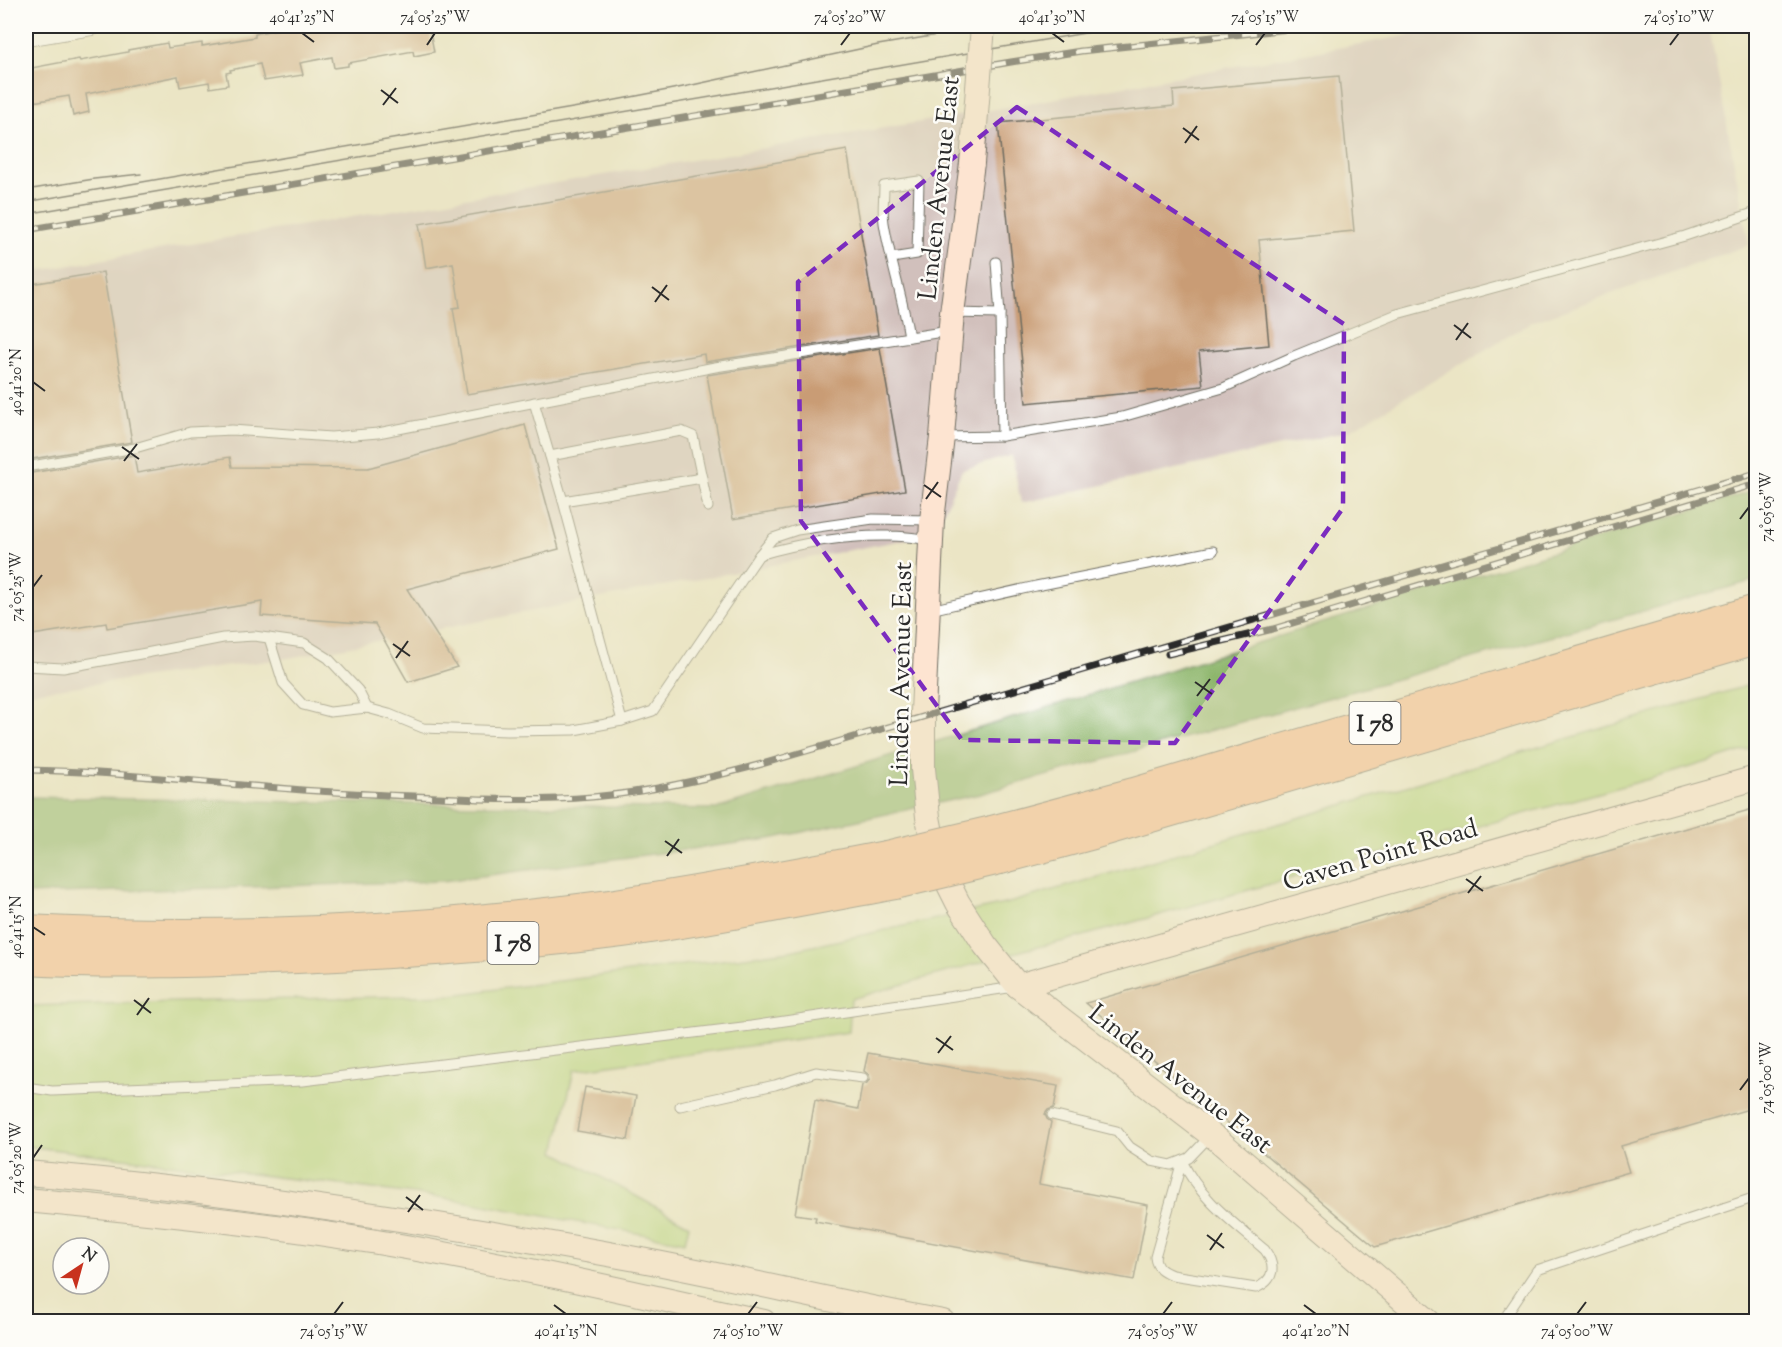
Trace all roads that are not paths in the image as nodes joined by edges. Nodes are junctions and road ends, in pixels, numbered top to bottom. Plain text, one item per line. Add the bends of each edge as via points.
1 (92, 26) edge
2 (982, 26) edge
3 (26, 37) edge
4 (1756, 212) edge
5 (892, 258) junction
6 (996, 262) dead end
7 (1000, 314) junction
8 (952, 322) junction
9 (909, 337) junction
10 (534, 402) junction
11 (1002, 436) junction
12 (942, 437) junction
13 (550, 456) junction
14 (26, 467) edge
15 (702, 478) junction
16 (563, 501) junction
17 (708, 507) dead end
18 (932, 530) junction
19 (1213, 551) dead end
20 (759, 555) junction
21 (928, 610) junction
22 (1756, 611) edge
23 (269, 638) junction
24 (1756, 638) edge
25 (26, 666) edge
26 (367, 708) junction
27 (622, 721) junction
28 (1756, 778) edge
29 (996, 845) junction
30 (26, 931) edge
31 (127, 948) junction
32 (26, 959) edge
33 (1018, 986) junction
34 (863, 1078) dead end
35 (26, 1087) edge
36 (680, 1106) dead end
37 (1052, 1115) dead end
38 (1211, 1135) junction
39 (1182, 1161) junction
40 (26, 1173) edge
41 (1756, 1197) edge
42 (26, 1200) edge
43 (1396, 1293) junction
44 (764, 1322) edge
45 (943, 1322) edge
46 (1402, 1322) edge
47 (1430, 1322) edge
48 (1502, 1322) edge

1 - 3 street
2 - 8 street, Linden Avenue East, bridge via 972,163
4 - 11 lane via 1684,236 1397,314 1223,388 1122,417
5 - 5 lane via 884,222 884,186 919,181 917,254
5 - 9 lane
6 - 7 lane
7 - 8 lane
7 - 11 lane
8 - 9 lane
8 - 12 street, Linden Avenue East
9 - 10 lane via 715,367
10 - 13 lane
10 - 14 lane via 378,433 332,436 232,430 190,432 135,448
11 - 12 lane
12 - 18 street, Linden Avenue East
13 - 15 lane via 681,431 693,436
13 - 16 lane
15 - 16 lane
15 - 17 lane
16 - 27 lane
18 - 20 lane via 845,539
18 - 20 lane via 873,519 797,530 773,538
18 - 21 street, Linden Avenue East
19 - 21 lane
20 - 27 lane via 653,711
21 - 33 street, Linden Avenue East via 923,769 936,859 964,912
22 - 29 highway, I 78 via 1134,794
23 - 25 lane via 223,638 63,668
23 - 26 lane via 304,644 328,658 358,690
23 - 26 lane via 283,683 303,705 330,712
24 - 29 highway, I 78 via 1114,827
26 - 27 lane via 423,728 574,730
28 - 33 street, Caven Point Road
29 - 31 highway, I 78, bridge via 751,910 635,929 501,944 354,954
30 - 31 highway, I 78
31 - 32 highway, I 78
33 - 35 lane via 751,1026 303,1081 52,1091
33 - 38 street, Linden Avenue East
34 - 36 lane via 816,1072 782,1084
37 - 39 lane via 1117,1131 1130,1147 1152,1161 1171,1166
38 - 39 lane
38 - 43 street, Linden Avenue East
39 - 39 lane via 1156,1264 1172,1275 1256,1288 1263,1285 1270,1277 1271,1258 1208,1200
40 - 45 street via 237,1195 519,1239
41 - 48 lane via 1537,1270
42 - 44 street via 244,1223 376,1242
43 - 46 street
43 - 47 street, Linden Avenue East

